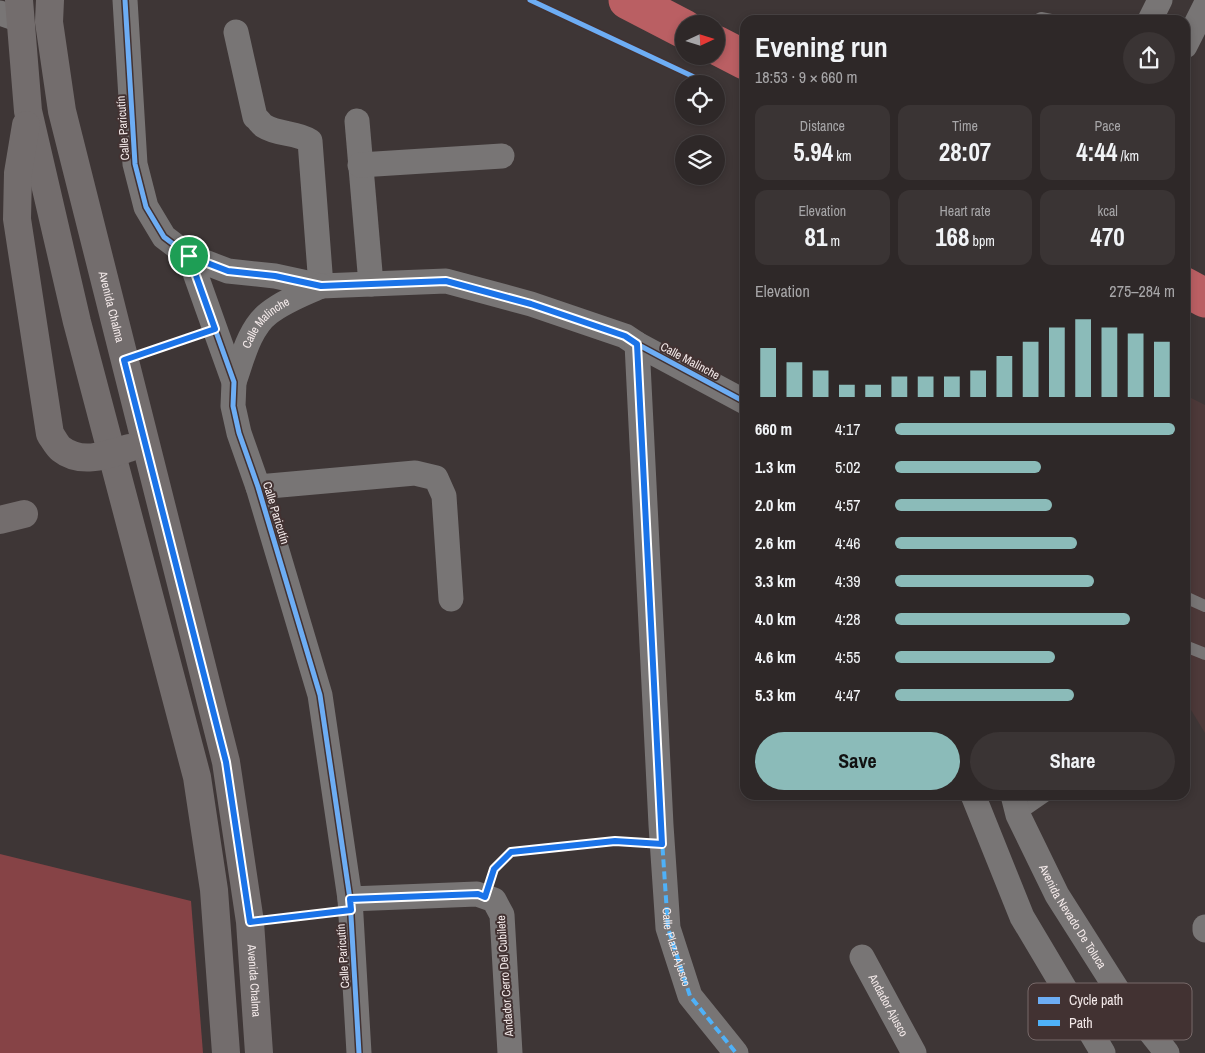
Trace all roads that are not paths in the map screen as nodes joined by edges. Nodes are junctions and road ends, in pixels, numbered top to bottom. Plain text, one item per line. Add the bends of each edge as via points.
1 (50, 0) edge
2 (125, 0) edge
3 (1160, 0) edge
4 (1205, 6) edge
5 (13, 11) edge
6 (1152, 15) edge
7 (236, 32) dead end
8 (1190, 36) edge
9 (28, 111) junction
10 (357, 121) dead end
11 (502, 156) dead end
12 (360, 165) junction
13 (189, 256) junction
14 (371, 284) junction
15 (321, 286) junction
16 (637, 344) junction
17 (234, 382) junction
18 (740, 399) edge
19 (146, 443) junction
20 (111, 454) junction
21 (258, 487) junction
22 (451, 599) dead end
23 (1190, 599) edge
24 (1205, 606) edge
25 (1190, 648) edge
26 (1205, 654) edge
27 (975, 800) edge
28 (1031, 800) edge
29 (1015, 805) edge
30 (350, 904) junction
31 (862, 957) dead end
32 (1062, 983) edge
33 (1113, 983) edge
34 (1096, 1040) edge
35 (1157, 1040) edge
36 (226, 1053) edge
37 (259, 1053) edge
38 (360, 1053) edge
39 (510, 1053) edge
40 (736, 1053) edge
41 (914, 1053) edge
42 (1104, 1053) edge
43 (1167, 1053) edge

1 - 19 main road, Avenida Chalma via 49,22 62,112
2 - 13 street, Calle Paricutín via 135,164 146,207 164,236
3 - 6 street
4 - 8 street
5 - 9 main road
7 - 15 street via 255,117 264,126 304,136 310,142
9 - 20 main road
9 - 20 main road via 18,173 17,219 50,434 61,449 84,459
10 - 12 street
11 - 12 street
12 - 14 street
13 - 15 street, Calle Malinche via 228,271 275,276
13 - 17 street, Calle Paricutín
14 - 15 street, Calle Malinche
14 - 16 street, Calle Malinche via 446,281 531,304 625,336
15 - 17 street, Calle Malinche via 290,299 267,314 254,332
16 - 18 street, Calle Malinche
16 - 40 street, Calle Plaza Ajusco via 668,928 690,996
17 - 21 street, Calle Paricutín via 239,433
19 - 20 main road
19 - 37 main road, Avenida Chalma via 226,762 250,922
20 - 36 main road via 197,777 214,890
21 - 22 street via 415,473 436,478 444,496
21 - 30 street, Calle Paricutín via 320,694
23 - 24 lane
25 - 26 lane
27 - 32 street via 1022,917
28 - 29 lane
29 - 33 street, Avenida Nevado De Toluca via 1057,895
30 - 38 street, Calle Paricutín
30 - 39 street, Andador Cerro Del Cubilete via 478,894 490,899 502,915
31 - 41 street, Andador Ajusco
34 - 42 street
35 - 43 street, Avenida Nevado De Toluca

